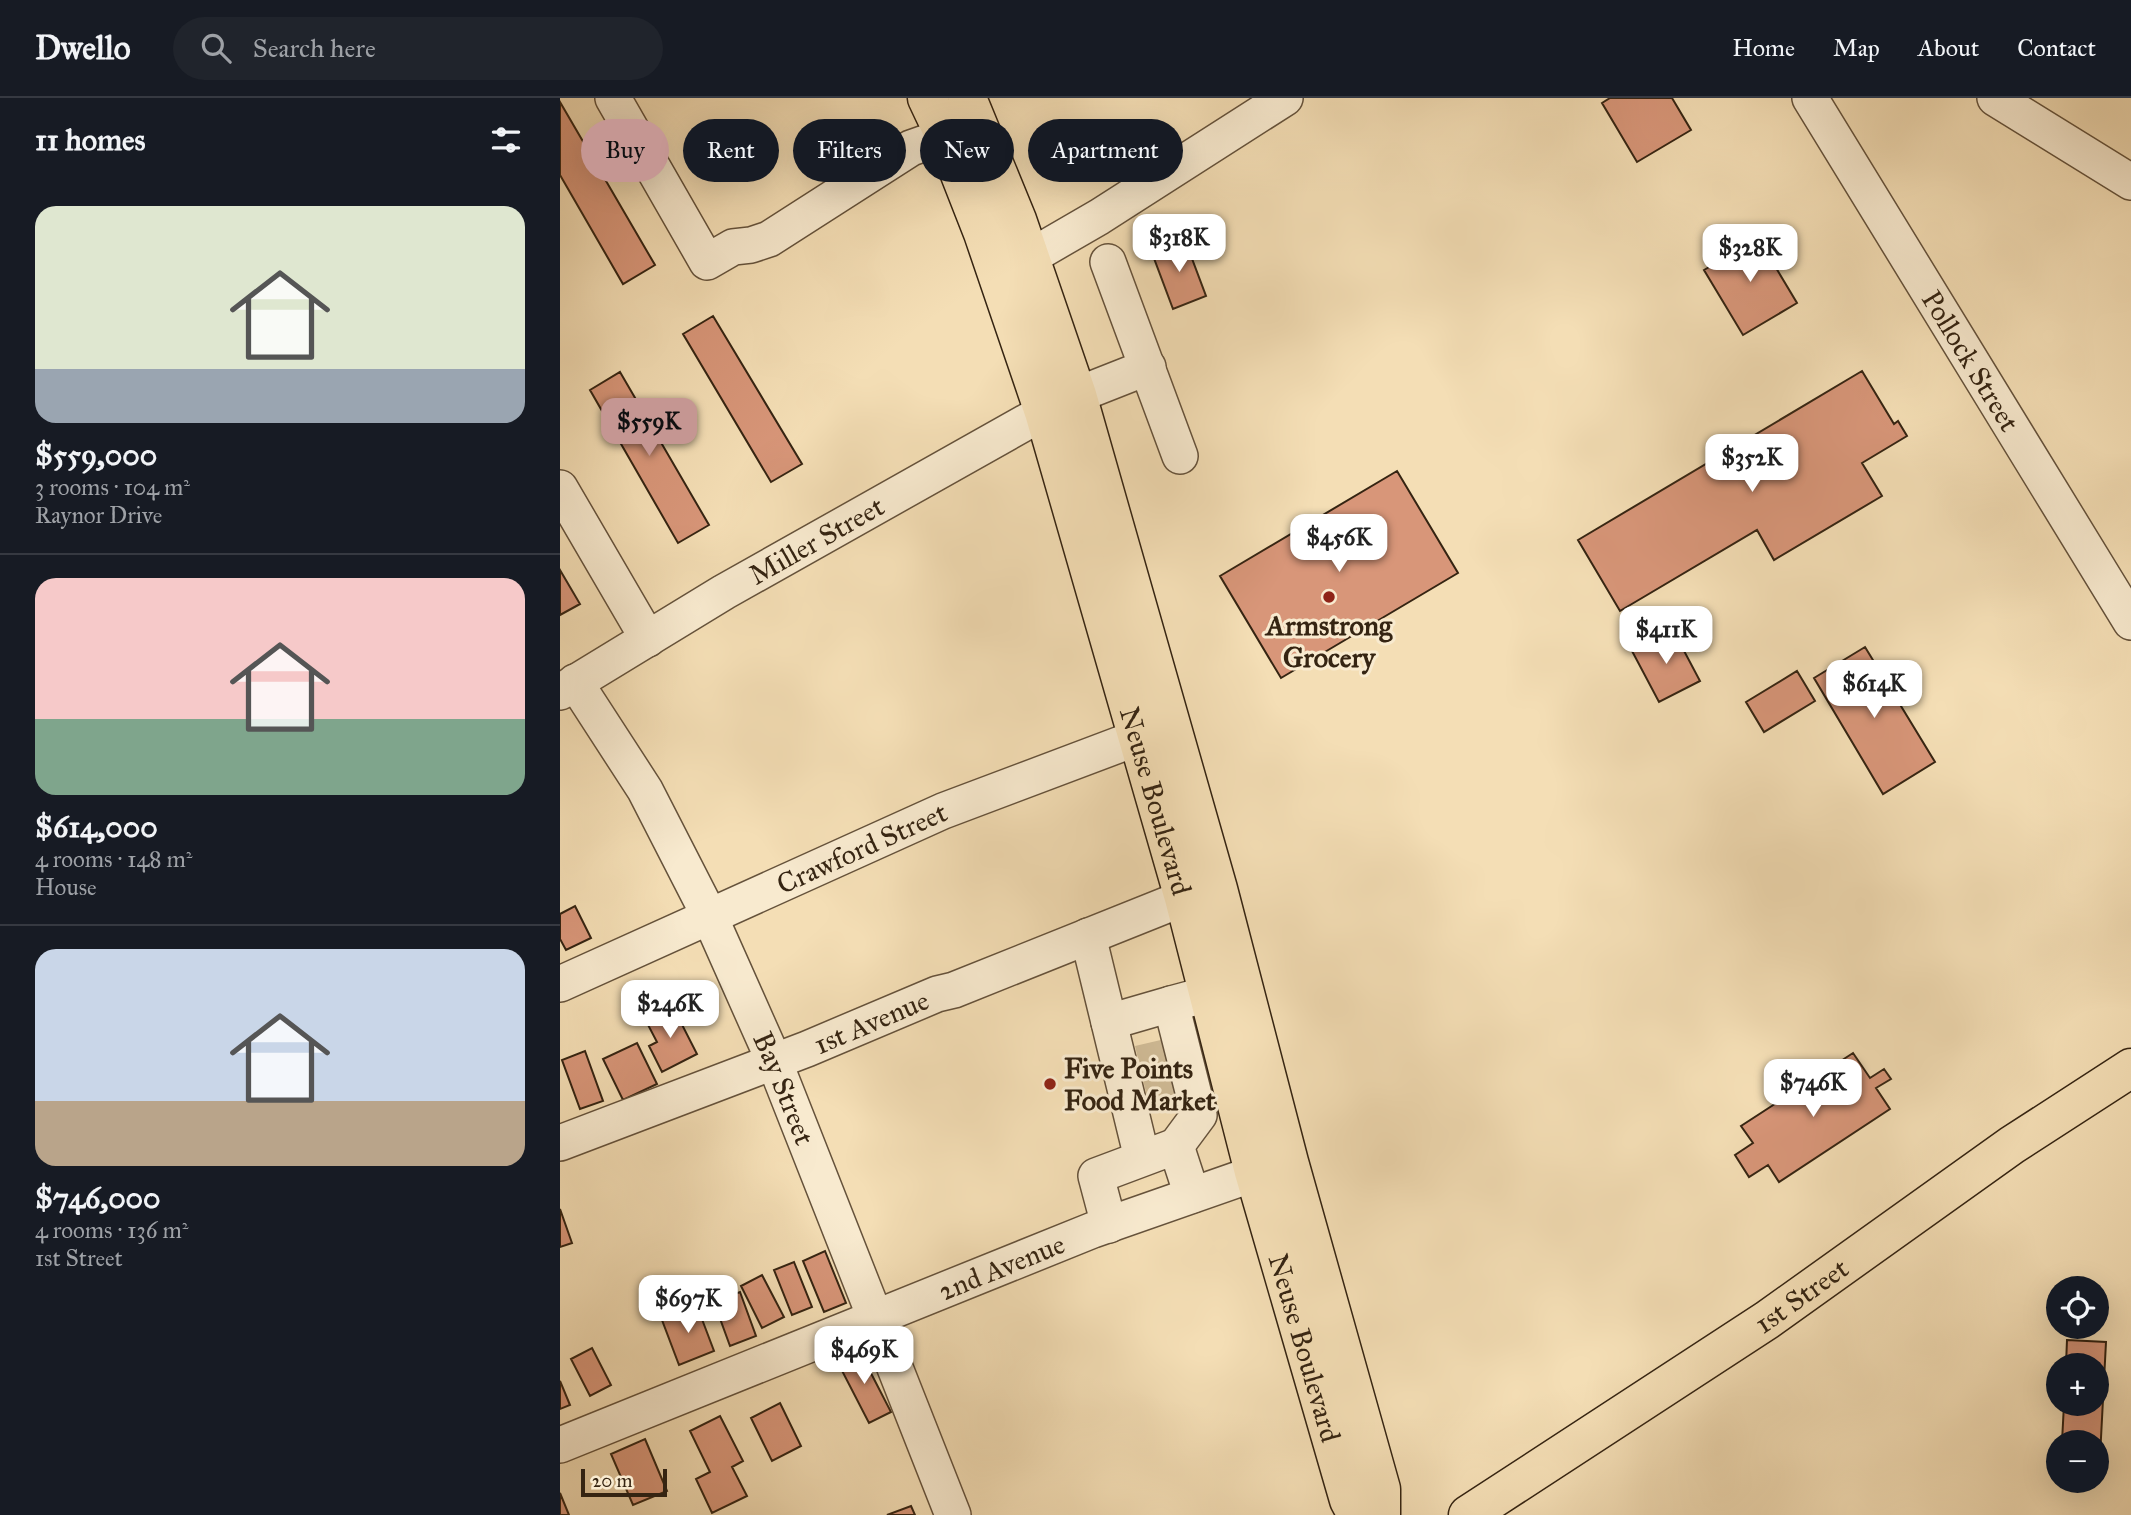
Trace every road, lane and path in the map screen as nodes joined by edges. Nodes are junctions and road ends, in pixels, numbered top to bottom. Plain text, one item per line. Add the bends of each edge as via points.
1 (613, 98) edge
2 (927, 98) edge
3 (967, 98) edge
4 (1285, 98) edge
5 (1810, 98) edge
6 (1995, 98) edge
7 (937, 119) edge
8 (920, 145) edge
9 (963, 182) edge
10 (2131, 183) edge
11 (1030, 257) junction
12 (1108, 262) dead end
13 (1148, 367) junction
14 (1077, 395) junction
15 (1044, 412) junction
16 (1180, 456) dead end
17 (560, 488) edge
18 (2131, 622) edge
19 (648, 639) junction
20 (567, 687) edge
21 (1154, 731) junction
22 (1184, 898) junction
23 (709, 915) junction
24 (1088, 936) junction
25 (560, 984) edge
26 (1208, 994) junction
27 (1171, 1004) junction
28 (1109, 1022) junction
29 (774, 1061) junction
30 (2131, 1068) edge
31 (1162, 1080) junction
32 (1237, 1106) junction
33 (560, 1143) edge
34 (1176, 1146) junction
35 (1142, 1158) junction
36 (1271, 1167) junction
37 (1192, 1195) junction
38 (1109, 1225) junction
39 (875, 1318) junction
40 (560, 1445) edge
41 (953, 1515) edge
42 (1357, 1515) edge
43 (1381, 1515) edge
44 (1468, 1515) edge

1 - 8 street via 708,262 733,247 769,239
2 - 7 main road, Neuse Boulevard
3 - 11 main road, Neuse Boulevard
4 - 11 street
5 - 18 street, Pollock Street
6 - 10 street
9 - 15 main road, Neuse Boulevard
11 - 14 main road, Neuse Boulevard
12 - 13 street
13 - 14 street, Miller Street
13 - 16 street
14 - 15 street, Miller Street
14 - 21 main road, Neuse Boulevard via 1133,587
15 - 19 street, Miller Street
15 - 21 main road, Neuse Boulevard
17 - 19 street
19 - 20 street, Miller Street
20 - 23 street, Bay Street via 645,790
21 - 22 main road, Neuse Boulevard
21 - 23 street, Crawford Street via 943,811
21 - 36 main road, Neuse Boulevard via 1218,888
22 - 24 street, 1st Avenue
22 - 26 main road, Neuse Boulevard
23 - 25 street, Crawford Street
23 - 29 street, Bay Street
24 - 28 street
24 - 29 street, 1st Avenue
26 - 27 street
26 - 32 main road, Neuse Boulevard
27 - 28 street
27 - 31 street
28 - 31 street
29 - 33 street, 1st Avenue
29 - 39 street, Bay Street
30 - 44 main road, 1st Street via 2012,1145 1768,1320
31 - 32 street
31 - 34 street
31 - 35 street
32 - 36 main road, Neuse Boulevard
34 - 35 street
34 - 37 street
35 - 38 street via 1096,1176
36 - 37 street, 2nd Avenue
36 - 42 main road, Neuse Boulevard via 1349,1500
36 - 43 main road, Neuse Boulevard via 1381,1489
37 - 38 street, 2nd Avenue
38 - 39 street, 2nd Avenue
39 - 40 street, 2nd Avenue
39 - 41 street, Bay Street

